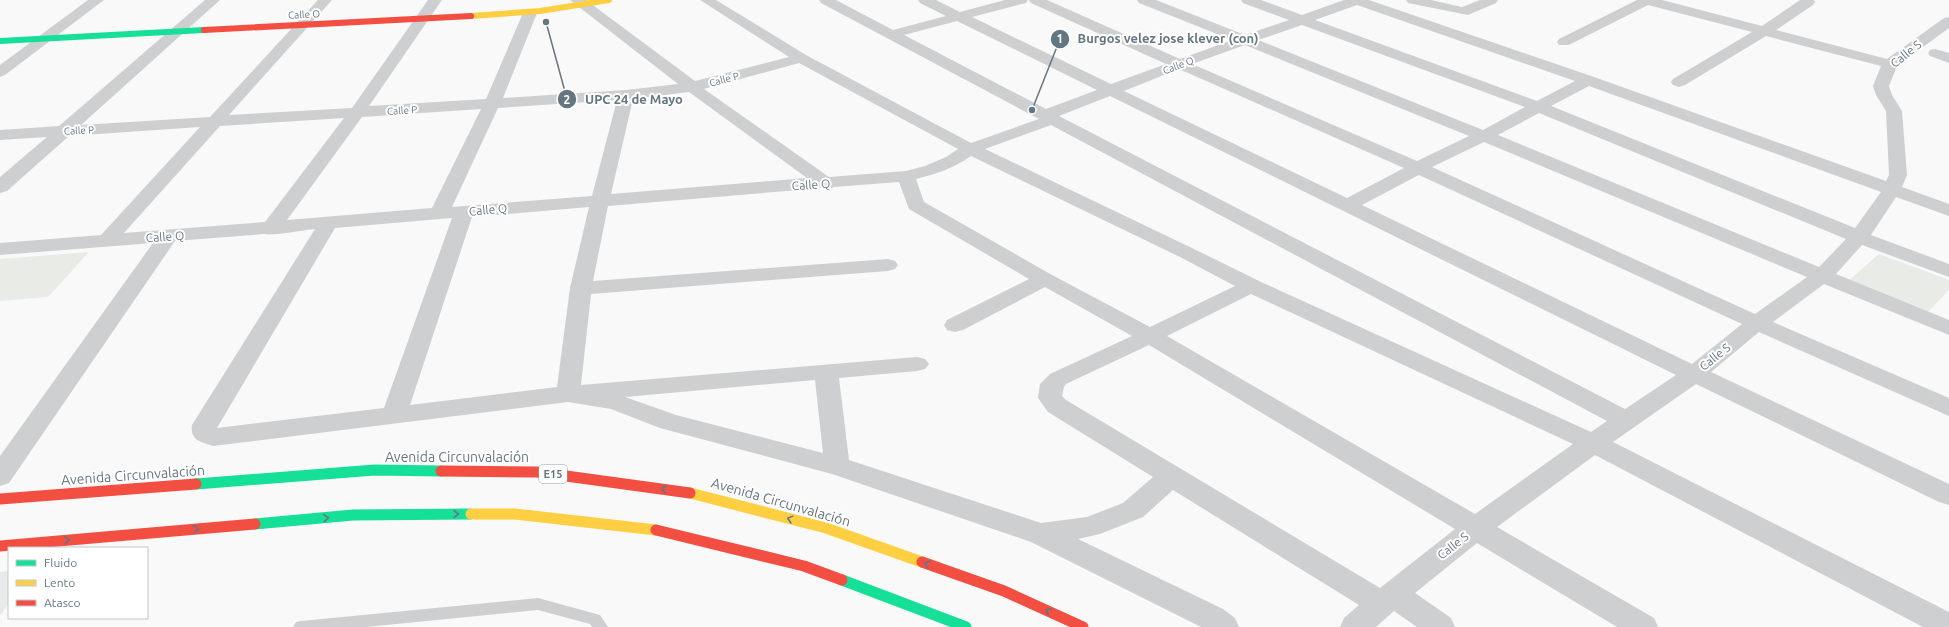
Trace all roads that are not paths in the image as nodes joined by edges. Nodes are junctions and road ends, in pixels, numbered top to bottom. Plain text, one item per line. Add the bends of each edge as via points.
1 (97, 0) edge
2 (213, 0) edge
3 (325, 0) edge
4 (435, 0) edge
5 (609, 0) edge
6 (707, 0) edge
7 (826, 0) edge
8 (925, 0) edge
9 (1021, 0) edge
10 (1036, 0) edge
11 (1144, 0) edge
12 (1248, 0) edge
13 (1356, 0) edge
14 (1413, 0) edge
15 (1491, 0) edge
16 (1646, 0) edge
17 (1807, 0) edge
18 (580, 3) edge
19 (530, 13) junction
20 (961, 16) junction
21 (423, 19) junction
22 (1303, 20) junction
23 (1949, 20) edge
24 (303, 25) junction
25 (177, 31) junction
26 (1764, 31) junction
27 (893, 34) junction
28 (45, 39) junction
29 (1244, 40) junction
30 (0, 41) edge
31 (1564, 42) dead end
32 (1935, 53) dead end
33 (801, 58) junction
34 (1949, 58) edge
35 (1179, 64) junction
36 (1890, 64) junction
37 (0, 72) edge
38 (1588, 80) junction
39 (1678, 82) dead end
40 (692, 87) junction
41 (1111, 90) junction
42 (626, 95) junction
43 (492, 104) junction
44 (1539, 107) junction
45 (356, 113) junction
46 (1049, 117) junction
47 (214, 122) junction
48 (65, 131) junction
49 (0, 135) edge
50 (1484, 136) junction
51 (970, 149) junction
52 (1419, 168) junction
53 (906, 176) junction
54 (827, 184) junction
55 (0, 187) edge
56 (1892, 190) junction
57 (600, 200) junction
58 (1348, 205) junction
59 (1949, 210) edge
60 (464, 212) junction
61 (439, 214) junction
62 (328, 224) junction
63 (270, 229) junction
64 (168, 236) junction
65 (1859, 237) junction
66 (106, 241) junction
67 (0, 249) edge
68 (888, 265) dead end
69 (1949, 271) edge
70 (1822, 276) junction
71 (1045, 279) junction
72 (1251, 286) junction
73 (581, 288) junction
74 (1757, 323) junction
75 (955, 325) dead end
76 (1949, 328) edge
77 (1150, 336) junction
78 (917, 364) dead end
79 (826, 372) junction
80 (1694, 374) junction
81 (568, 394) junction
82 (1949, 408) edge
83 (394, 415) junction
84 (1627, 421) junction
85 (1593, 443) junction
86 (837, 466) junction
87 (0, 476) edge
88 (1172, 476) junction
89 (1949, 494) edge
90 (0, 499) edge
91 (1476, 528) junction
92 (1041, 534) junction
93 (0, 546) edge
94 (1387, 599) junction
95 (1949, 626) edge
96 (301, 627) edge
97 (600, 627) edge
98 (966, 627) edge
99 (1083, 627) edge
100 (1224, 627) edge
101 (1355, 627) edge
102 (1440, 627) edge
103 (1643, 627) edge

1 - 28 street
2 - 25 street
3 - 24 street
4 - 21 street
5 - 18 main road, Calle O
6 - 33 street
7 - 27 street
8 - 20 street
9 - 20 street
10 - 35 street
11 - 29 street
12 - 22 street
13 - 22 street, Calle Q
13 - 38 street
14 - 15 street via 1462,11 1468,11
16 - 26 street
16 - 31 street
17 - 26 street via 1808,2
18 - 19 main road, Calle O
18 - 40 street
19 - 21 main road, Calle O
19 - 43 street
20 - 27 street
20 - 41 street
21 - 24 main road, Calle O
21 - 45 street
22 - 29 street, Calle Q
22 - 44 street
23 - 36 street, Calle S
24 - 25 main road, Calle O
24 - 47 street
25 - 28 main road, Calle O
25 - 48 street
26 - 36 street
26 - 39 street
27 - 46 street
28 - 30 main road, Calle O
28 - 37 street
29 - 35 street, Calle Q
29 - 50 street
32 - 34 street
33 - 40 street, Calle P
33 - 51 street
35 - 41 street, Calle Q
35 - 52 street
36 - 56 street, Calle S via 1881,86 1894,111 1898,175
38 - 44 street
38 - 56 street
40 - 42 street, Calle P
40 - 54 street
41 - 46 street, Calle Q
41 - 58 street
42 - 43 street, Calle P
42 - 57 street
43 - 45 street, Calle P
43 - 61 street
44 - 50 street
44 - 65 street
45 - 47 street, Calle P
45 - 63 street
46 - 51 street, Calle Q
46 - 84 street
47 - 48 street, Calle P
47 - 66 street
48 - 49 street, Calle P
48 - 55 street
50 - 52 street via 1451,150
50 - 70 street
51 - 53 street, Calle Q via 952,161 931,170
51 - 72 street
52 - 58 street
52 - 74 street
53 - 54 street, Calle Q
53 - 71 street via 916,204
54 - 57 street, Calle Q
56 - 59 street
56 - 65 street, Calle S
57 - 60 street, Calle Q
57 - 73 street
58 - 80 street
60 - 61 street, Calle Q
60 - 83 street
61 - 62 street, Calle Q
62 - 63 street, Calle Q
62 - 83 street via 205,425 204,433 213,437
63 - 64 street, Calle Q
64 - 66 street, Calle Q
64 - 87 street
65 - 69 street
65 - 70 street, Calle S
66 - 67 street, Calle Q
68 - 73 street
70 - 74 street, Calle S
70 - 76 street
71 - 75 street
71 - 77 street
72 - 77 street
72 - 85 street
73 - 81 street
74 - 80 street, Calle S
74 - 82 street
77 - 88 street via 1058,379 1052,384 1050,398 1056,406
77 - 91 street
78 - 79 street
79 - 81 street
79 - 86 street
80 - 84 street, Calle S
80 - 89 street
81 - 83 street
81 - 86 street via 615,402 669,422
84 - 85 street, Calle S
85 - 91 street, Calle S
85 - 95 street
86 - 92 street
88 - 92 street via 1133,510 1090,527
88 - 94 street
99 -> 90 main road, Avenida Circunvalación / E15 via 1004,591 826,528 699,494 537,472 375,470
91 - 94 street, Calle S
91 - 103 street
92 - 100 street via 1212,618
93 -> 98 main road via 353,515 515,514 663,531 804,566
94 - 101 street, Calle S
94 - 102 street
96 - 97 lane via 538,604 595,619

